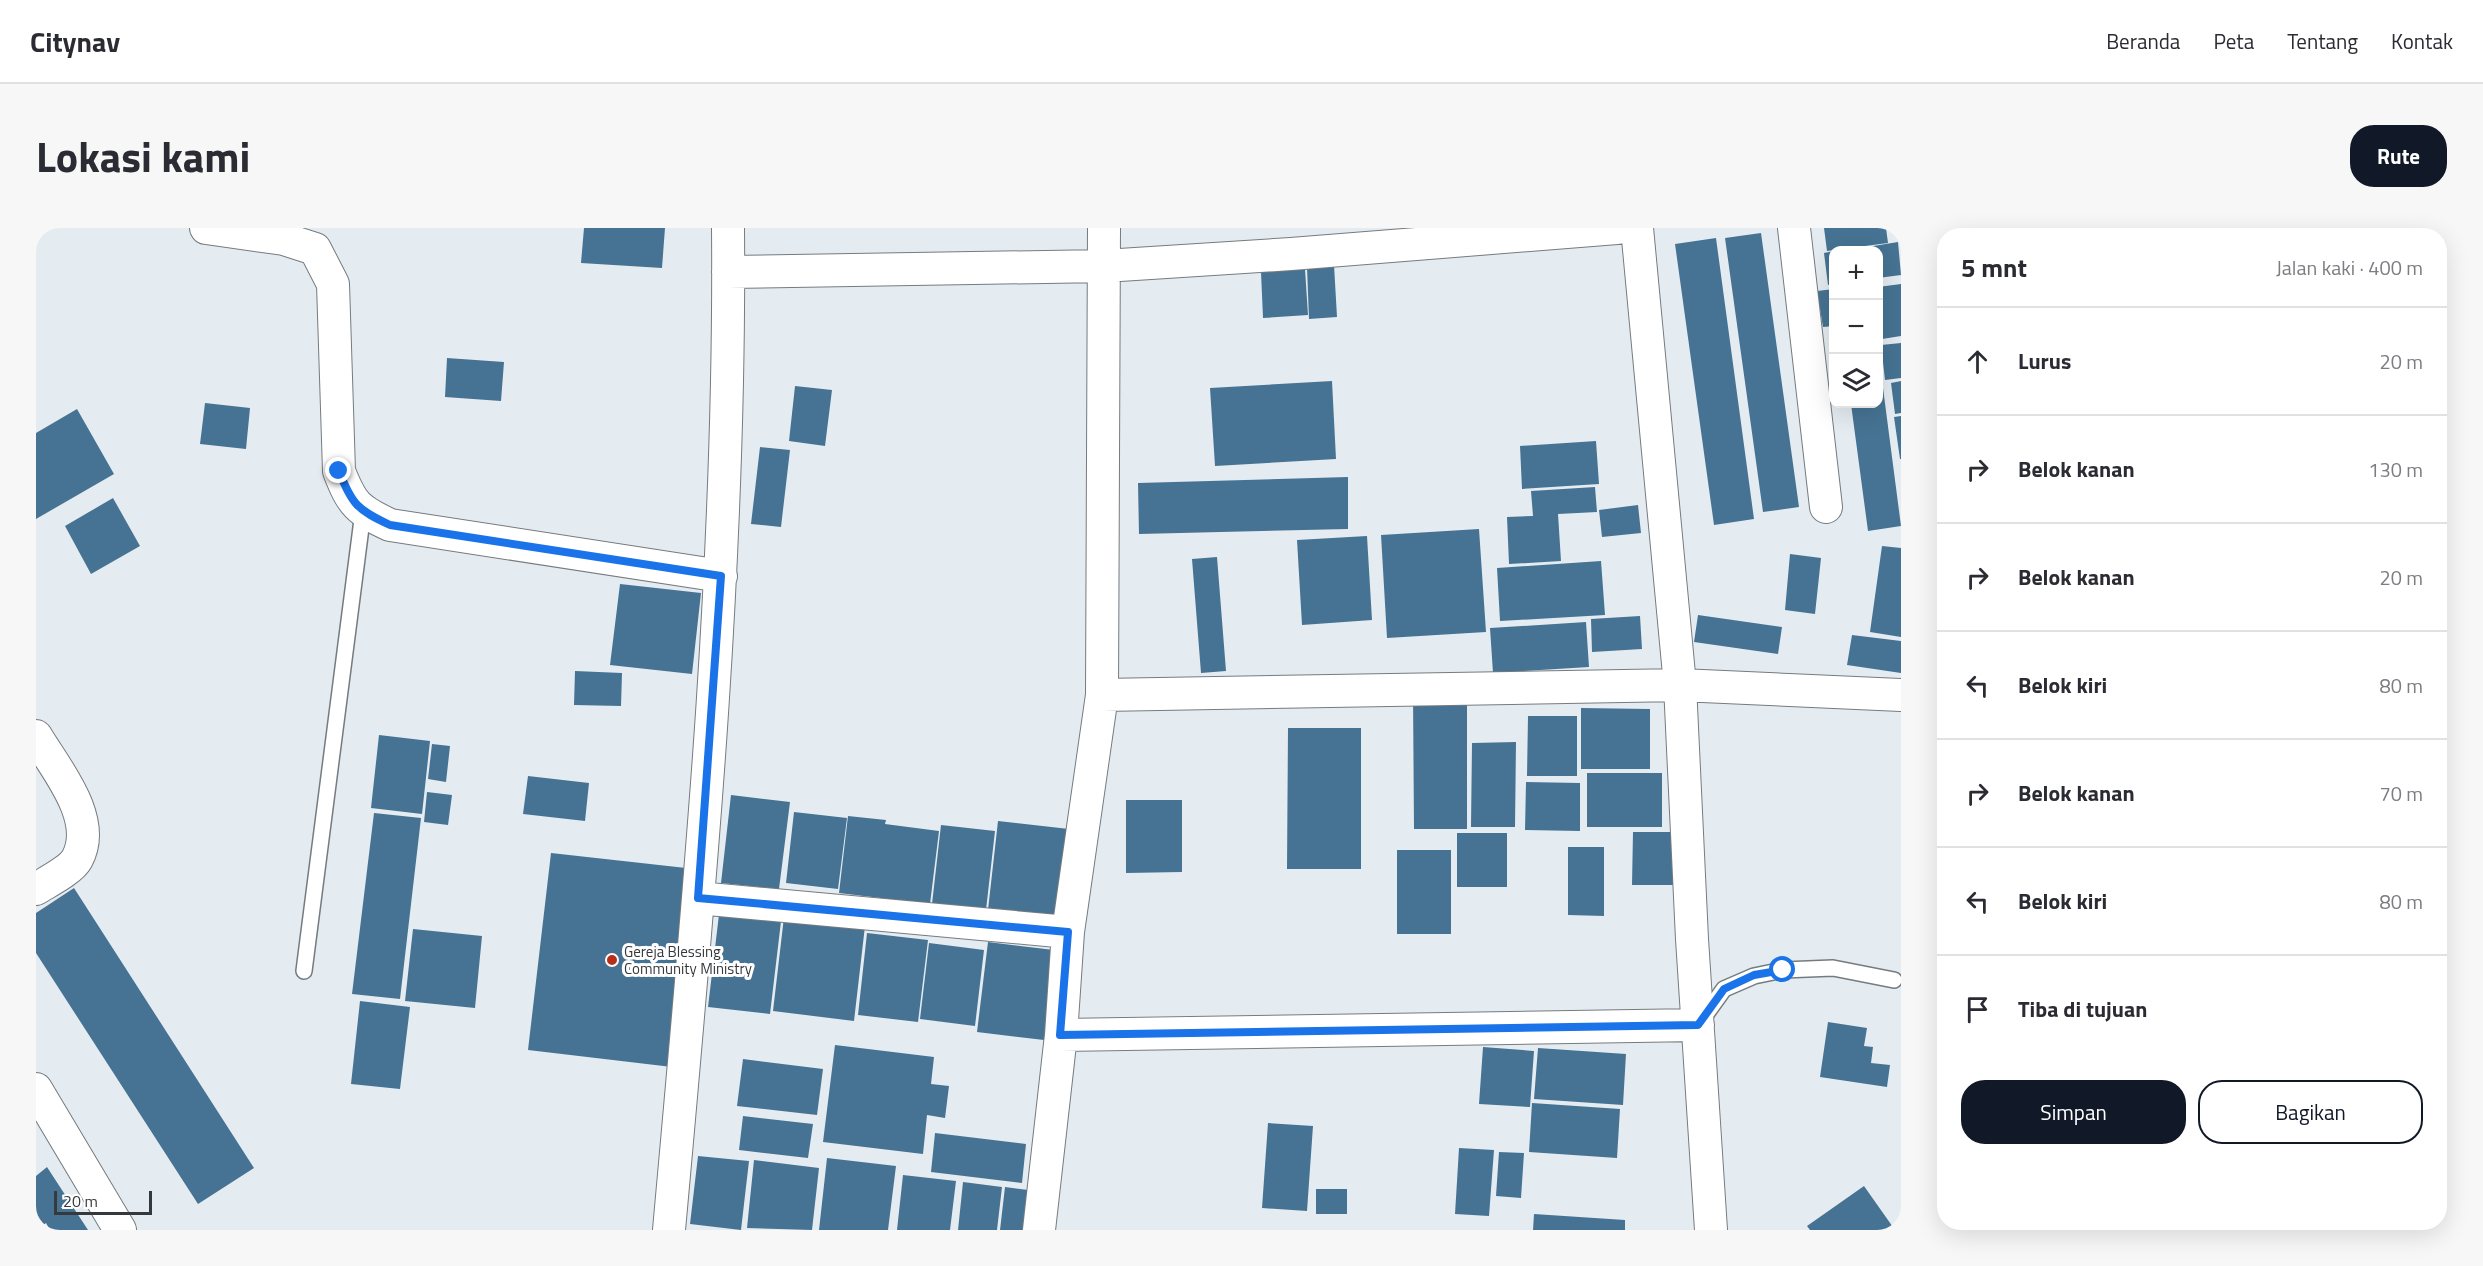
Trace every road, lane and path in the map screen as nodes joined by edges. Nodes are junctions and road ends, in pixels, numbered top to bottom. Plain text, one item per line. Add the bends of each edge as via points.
1 (206, 228) edge
2 (728, 228) edge
3 (1104, 228) edge
4 (1617, 228) edge
5 (1637, 228) edge
6 (1794, 228) edge
7 (1104, 266) junction
8 (728, 272) junction
9 (1826, 507) dead end
10 (363, 512) junction
11 (721, 576) junction
12 (1680, 685) junction
13 (1102, 695) junction
14 (1901, 695) edge
15 (36, 736) edge
16 (36, 889) edge
17 (698, 898) junction
18 (1068, 932) junction
19 (304, 971) dead end
20 (1893, 980) dead end
21 (1698, 1025) junction
22 (1060, 1035) junction
23 (36, 1089) edge
24 (120, 1230) edge
25 (670, 1230) edge
26 (1039, 1230) edge
27 (1711, 1230) edge

1 - 10 street via 284,239 315,249 333,284 339,471 348,495
2 - 8 street
3 - 7 street
4 - 7 street
5 - 12 street
6 - 9 street
7 - 8 street
7 - 13 street
8 - 11 street
10 - 11 street via 390,525
10 - 19 lane
11 - 17 street
12 - 13 street
12 - 14 street
12 - 21 street
13 - 18 street
15 - 16 street via 72,792 84,829 77,859
17 - 18 street
17 - 25 street
18 - 22 street
20 - 21 lane via 1833,968 1754,975 1724,989
21 - 22 street
21 - 27 street
22 - 26 street
23 - 24 street

